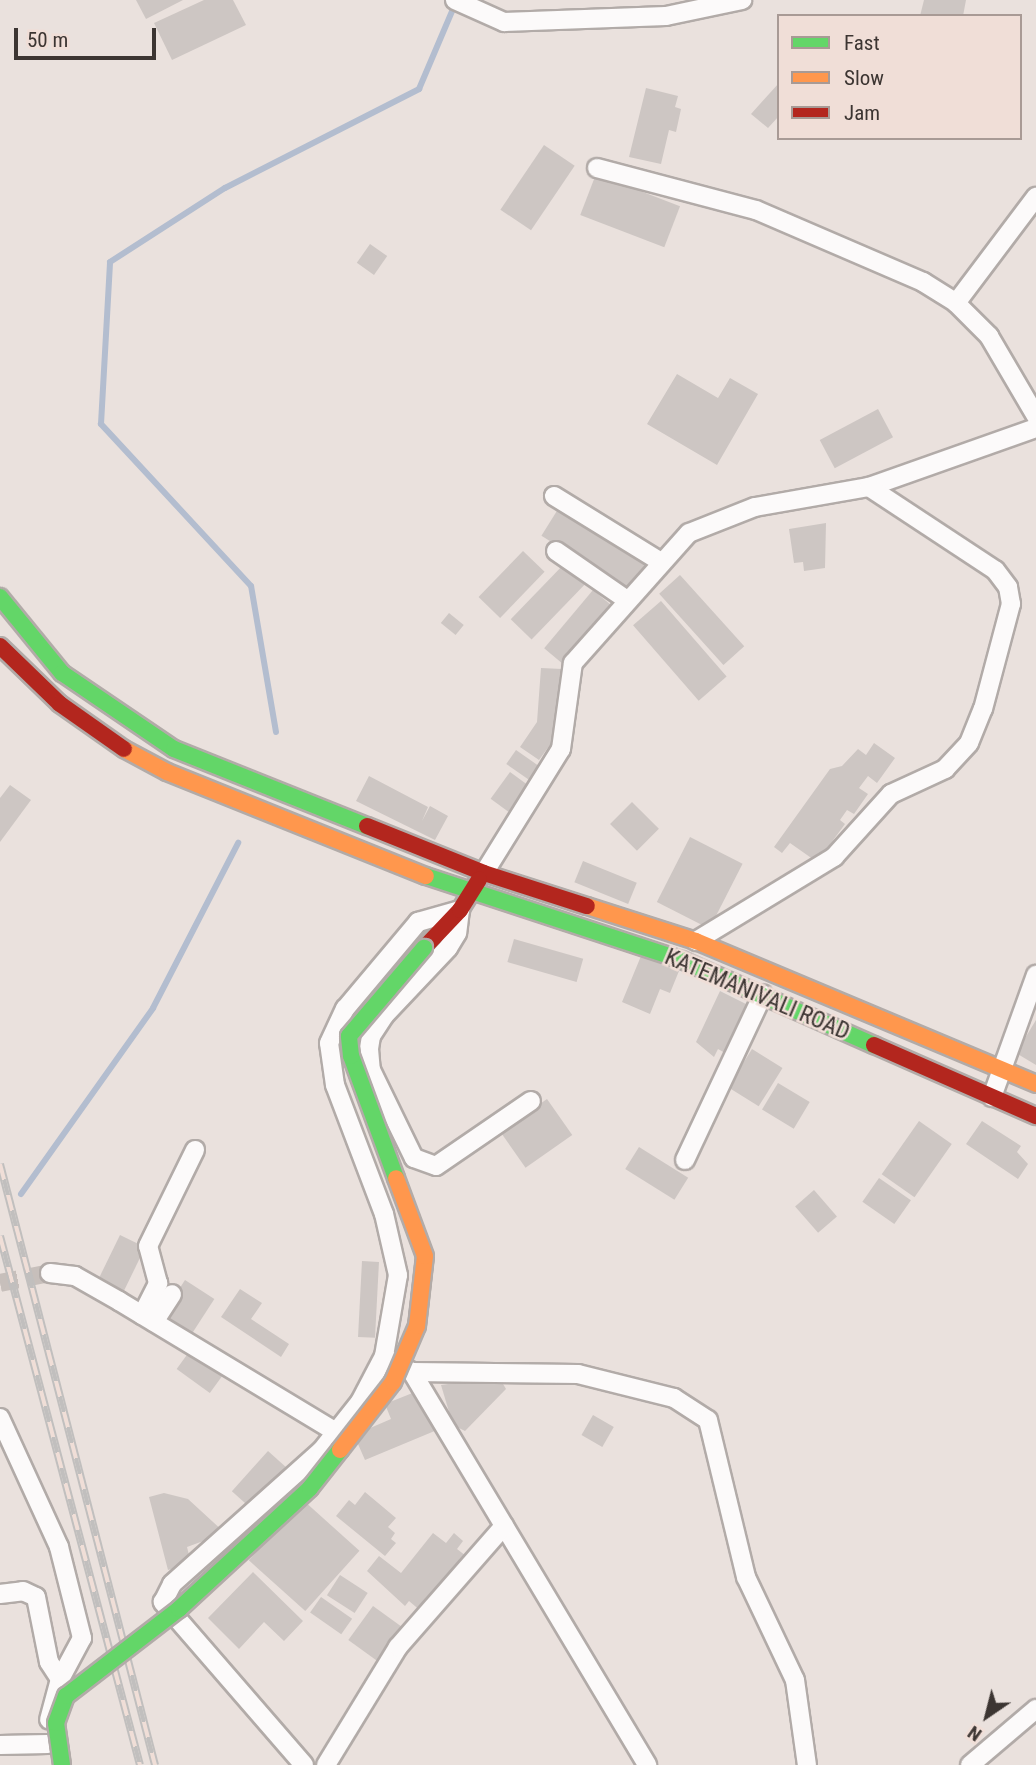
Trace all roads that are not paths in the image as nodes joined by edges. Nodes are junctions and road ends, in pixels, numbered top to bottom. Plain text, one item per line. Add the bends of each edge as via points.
1 (455, 0) edge
2 (742, 0) edge
3 (597, 169) dead end
4 (1036, 197) edge
5 (956, 303) junction
6 (1036, 416) edge
7 (1036, 428) edge
8 (869, 487) junction
9 (554, 496) dead end
10 (556, 551) dead end
11 (661, 562) junction
12 (0, 597) edge
13 (627, 600) junction
14 (0, 646) edge
15 (293, 796) junction
16 (285, 821) junction
17 (484, 873) junction
18 (470, 893) junction
19 (460, 910) junction
20 (696, 941) junction
21 (1036, 975) edge
22 (762, 994) junction
23 (1002, 1070) junction
24 (1036, 1084) edge
25 (992, 1097) junction
26 (531, 1101) dead end
27 (1036, 1116) edge
28 (195, 1150) dead end
29 (685, 1160) dead end
30 (50, 1273) tunnel mouth
31 (172, 1294) dead end
32 (148, 1318) junction
33 (384, 1356) junction
34 (412, 1372) junction
35 (0, 1418) edge
36 (336, 1432) junction
37 (504, 1526) junction
38 (0, 1594) edge
39 (60, 1679) junction
40 (1036, 1709) edge
41 (48, 1744) junction
42 (0, 1745) edge
43 (50, 1765) edge
44 (62, 1765) edge
45 (304, 1765) edge
46 (326, 1765) edge
47 (647, 1765) edge
48 (807, 1765) edge
49 (970, 1765) edge

1 - 2 street via 503,22 666,16
3 - 5 street via 756,210 900,271
4 - 5 street
5 - 6 street via 989,337
7 - 8 street
8 - 11 street via 755,507 706,522
8 - 20 street via 995,570 1008,587 1011,604 983,709 969,743 945,769 891,794 834,857
9 - 11 street
10 - 13 street
11 - 13 street
12 - 15 main road, KATEMANIVALI ROAD via 53,663 100,702 174,748
13 - 17 street via 573,663 561,749
14 - 16 main road, KATEMANIVALI ROAD via 60,704 112,742 167,772
15 - 16 main road
15 - 17 main road, KATEMANIVALI ROAD
16 - 18 main road, KATEMANIVALI ROAD
17 - 18 main road
17 - 20 main road, KATEMANIVALI ROAD
18 - 19 main road
18 - 22 main road, KATEMANIVALI ROAD via 682,960
19 - 26 street via 457,933 442,957 371,1035 371,1070 414,1158 425,1165 436,1166
19 - 33 street via 418,922 345,1009 329,1042 335,1085 384,1214 398,1275
19 - 44 main road, bridge via 349,1036 351,1056 425,1256 417,1326 393,1382 310,1488 179,1609 66,1696 56,1723
20 - 23 main road, KATEMANIVALI ROAD
21 - 23 street
22 - 25 main road, KATEMANIVALI ROAD
22 - 29 street
23 - 24 main road, KATEMANIVALI ROAD
23 - 25 street
25 - 27 main road, KATEMANIVALI ROAD
28 - 32 street via 148,1247 159,1283
30 - 32 street via 75,1276
31 - 32 street
32 - 36 street
33 - 34 street
33 - 36 street via 360,1402
34 - 37 street
34 - 48 street via 578,1374 674,1398 708,1420 746,1577 794,1680
35 - 39 street via 59,1547 82,1638
36 - 45 street via 172,1584 163,1602
37 - 46 street via 398,1647
37 - 47 street
38 - 39 street via 23,1591 36,1597 49,1662
39 - 41 street via 51,1706
40 - 49 street
41 - 42 street
41 - 43 street

